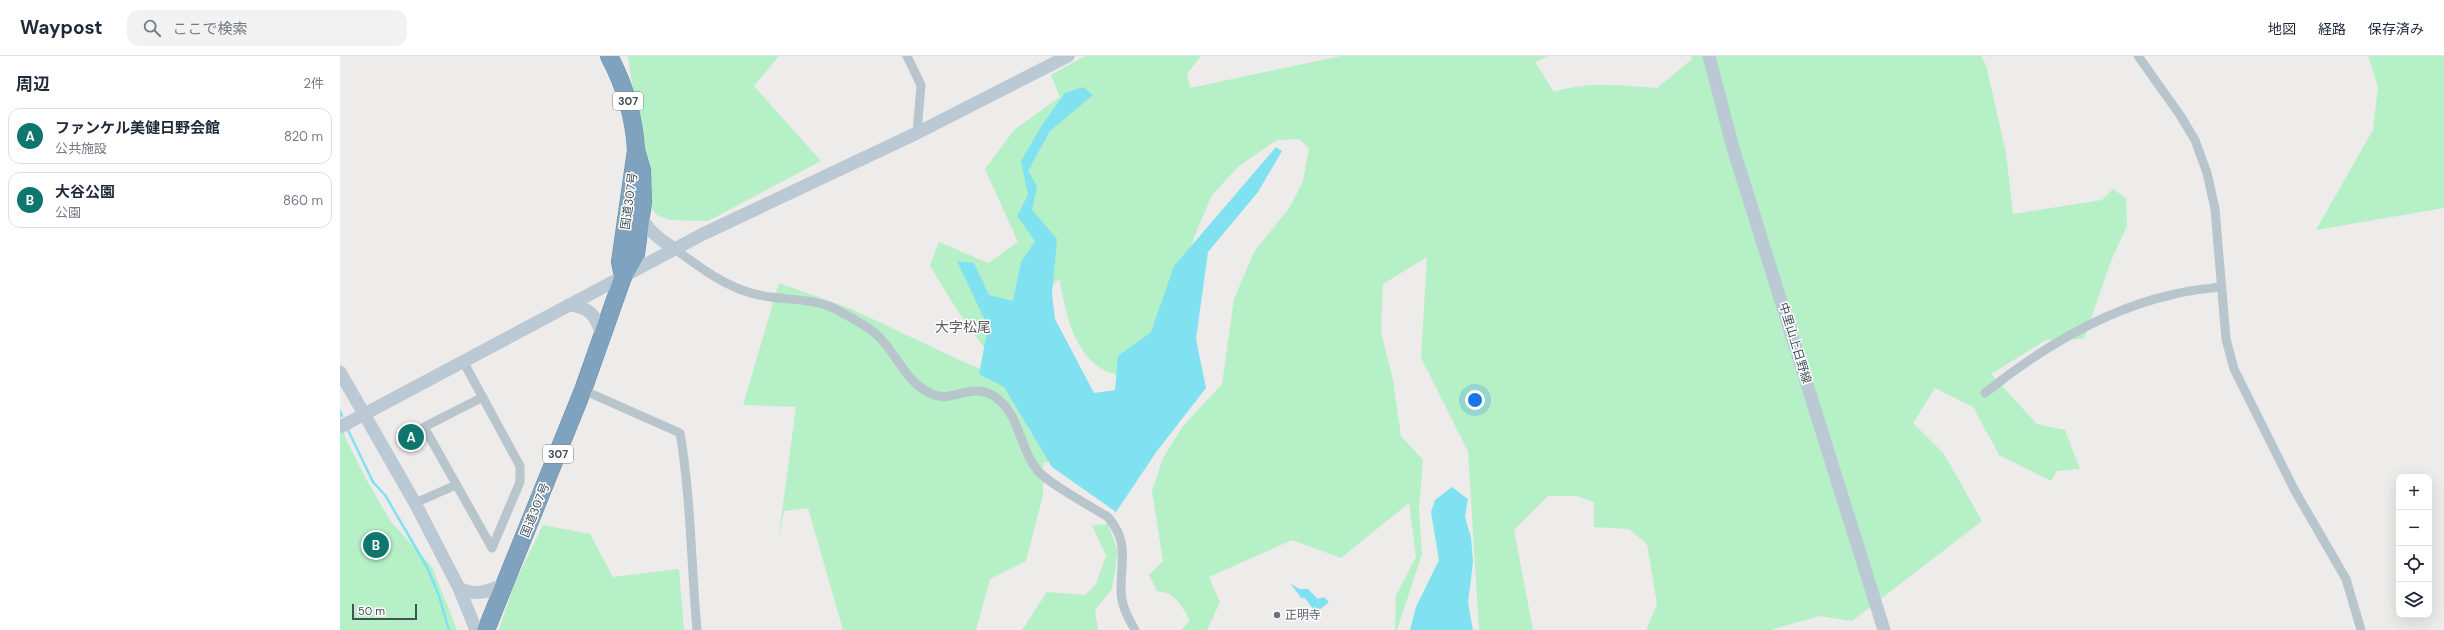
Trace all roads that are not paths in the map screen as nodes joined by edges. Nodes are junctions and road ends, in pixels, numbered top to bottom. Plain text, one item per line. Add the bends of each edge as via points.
1 (609, 56) edge
2 (908, 56) edge
3 (1068, 56) edge
4 (1708, 56) edge
5 (2138, 56) edge
6 (917, 134) junction
7 (636, 150) junction
8 (641, 217) junction
9 (675, 248) junction
10 (623, 276) junction
11 (2220, 287) junction
12 (569, 305) junction
13 (602, 335) junction
14 (463, 361) junction
15 (340, 372) edge
16 (583, 390) junction
17 (1985, 393) dead end
18 (483, 398) junction
19 (364, 414) junction
20 (340, 426) edge
21 (456, 485) junction
22 (415, 503) junction
23 (506, 584) junction
24 (459, 588) junction
25 (476, 630) edge
26 (486, 630) edge
27 (697, 630) edge
28 (1135, 630) edge
29 (1884, 630) edge
30 (2361, 630) edge

1 - 7 highway, 国道307号 / 307 via 623,82 631,109
2 - 6 street via 921,85
3 - 6 street
4 - 29 street, 中里山上日野線 via 1734,148
5 - 11 street via 2195,140 2207,173 2215,209
6 - 9 street
7 - 8 highway, 国道307号 / 307 via 642,170
7 - 10 highway, 国道307号 / 307 via 620,262
8 - 9 street via 657,238
8 - 10 highway, 国道307号 / 307 via 636,254
9 - 10 street
9 - 28 street via 706,270 739,288 759,295 820,304 837,310 877,335 917,385 930,394 939,397 982,390 998,399 1009,411 1037,470 1108,517 1116,527 1123,548 1121,591 1127,616
10 - 12 street
10 - 13 highway, 国道307号 / 307
11 - 17 street via 2175,294 2105,318 2023,363
11 - 30 street via 2226,339 2234,369 2295,491 2344,574
12 - 13 street via 586,308 593,314
12 - 14 street
13 - 16 highway, 国道307号 / 307
14 - 18 street
14 - 19 street
15 - 19 street
16 - 23 highway, 国道307号 / 307
16 - 27 street via 680,432 689,504
18 - 21 street via 424,426
18 - 21 street via 520,466 520,482 492,548
19 - 20 street
19 - 22 street
21 - 22 street
22 - 24 street
23 - 24 street via 480,594
23 - 26 highway, 国道307号 / 307
24 - 25 street

